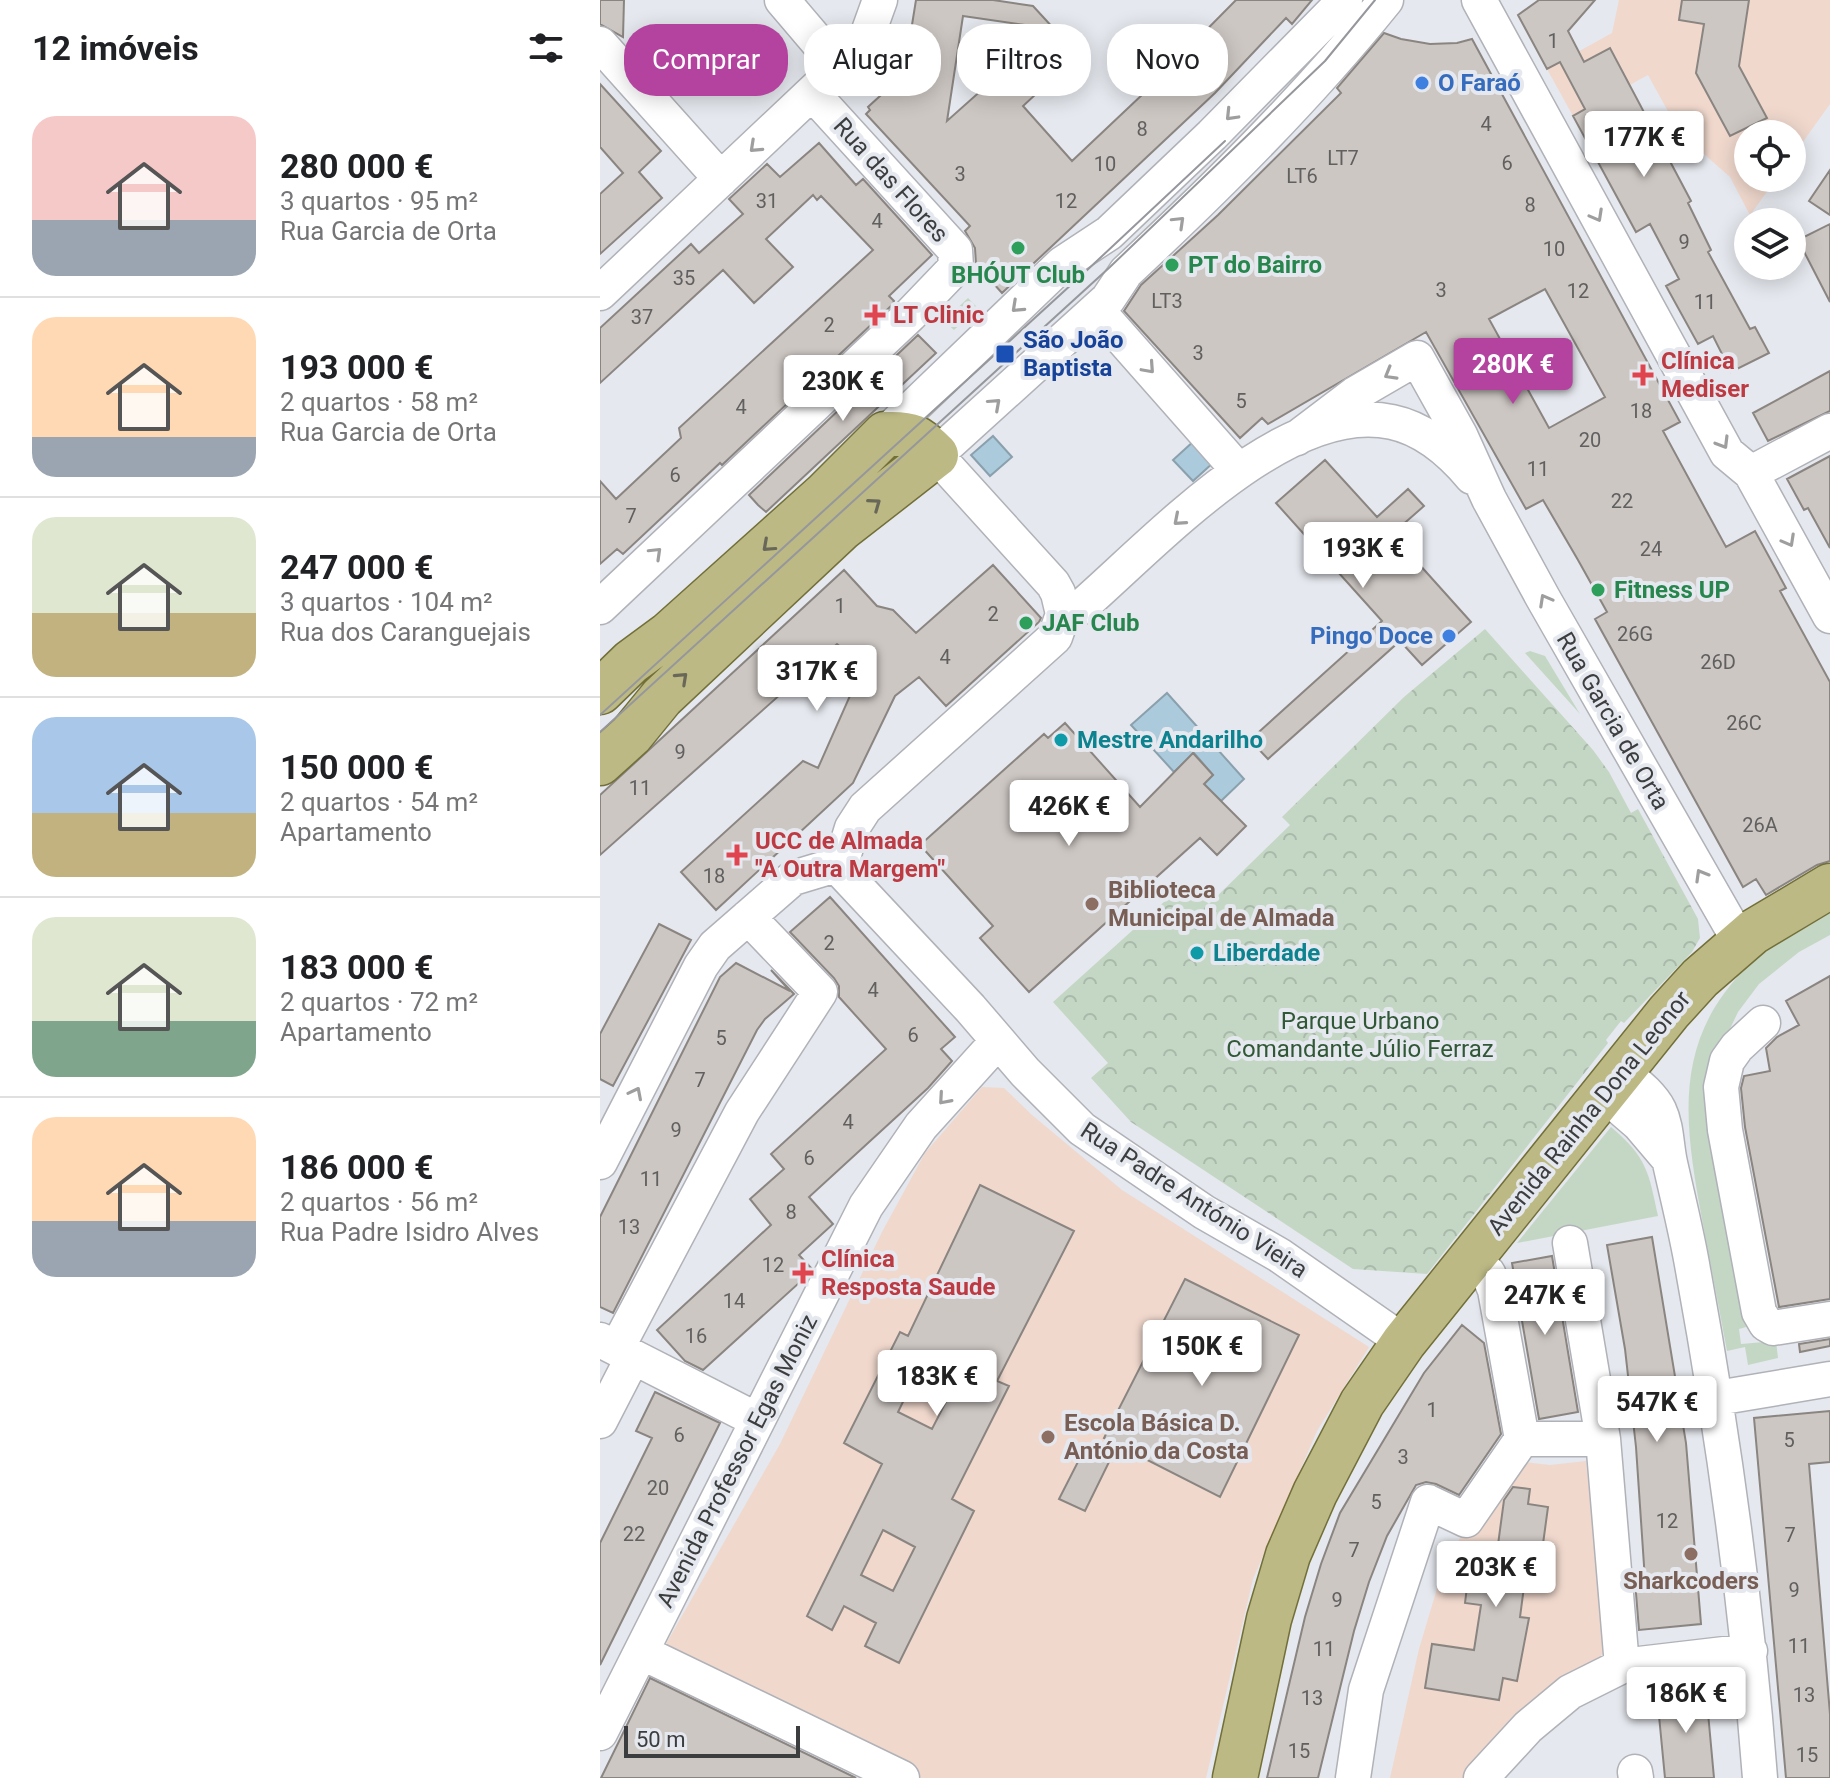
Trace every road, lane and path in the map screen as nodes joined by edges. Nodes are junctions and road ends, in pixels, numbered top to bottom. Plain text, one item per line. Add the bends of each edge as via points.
1 (782, 0) edge
2 (880, 0) edge
3 (1345, 0) edge
4 (1386, 0) edge
5 (1479, 0) edge
6 (871, 24) edge
7 (804, 26) edge
8 (600, 44) edge
9 (809, 96) edge
10 (815, 96) edge
11 (721, 179) junction
12 (600, 293) edge
13 (1097, 310) junction
14 (1830, 431) edge
15 (885, 434) junction
16 (1297, 438) junction
17 (936, 455) junction
18 (1239, 471) junction
19 (1751, 473) junction
20 (1489, 499) junction
21 (600, 607) edge
22 (1063, 614) junction
23 (1830, 616) edge
24 (600, 692) edge
25 (648, 714) junction
26 (600, 731) edge
27 (600, 763) edge
28 (836, 865) junction
29 (1830, 886) edge
30 (748, 917) junction
31 (1740, 942) junction
32 (1763, 1023) dead end
33 (997, 1042) junction
34 (1612, 1082) junction
35 (600, 1162) edge
36 (1570, 1243) dead end
37 (1469, 1260) junction
38 (1830, 1319) edge
39 (1404, 1342) junction
40 (617, 1348) edge
41 (1830, 1379) edge
42 (1717, 1398) junction
43 (757, 1420) junction
44 (600, 1421) edge
45 (1522, 1439) junction
46 (1603, 1439) junction
47 (1750, 1651) junction
48 (641, 1652) junction
49 (1622, 1666) junction
50 (600, 1733) edge
51 (902, 1778) edge
52 (1235, 1778) edge
53 (1353, 1778) edge
54 (1481, 1778) edge
55 (1760, 1778) edge

1 - 7 street
2 - 6 street
3 -> 15 street via 1109,233 1062,264
13 -> 4 street via 1126,272 1277,125
5 -> 19 street via 1727,453
8 - 11 street
9 -> 11 street
21 -> 10 street, Rua das Flores via 954,271 955,250
11 - 12 street
17 -> 13 street
13 -> 18 street
14 - 19 street
15 - 17 main road via 909,434
15 -> 24 main road via 824,495
16 - 18 street, Rua Garcia de Orta
16 - 20 street, Rua Garcia de Orta via 1347,421 1371,419 1411,428 1445,449
20 -> 16 street, Rua Garcia de Orta via 1417,358 1345,401
17 - 22 street via 1053,584
25 -> 17 main road via 841,529
18 -> 22 street, Rua Garcia de Orta via 1080,608
19 -> 23 street
31 -> 20 street, Rua Garcia de Orta
22 - 28 street via 1055,637 1038,654 865,808
25 - 26 street
25 - 27 main road
28 - 30 street via 793,878
28 - 33 street, Rua Padre António Vieira
29 - 31 main road, Avenida Rainha Dona Leonor
35 -> 30 street via 701,966
30 - 40 street via 820,992 742,1112
31 - 34 main road, Avenida Rainha Dona Leonor via 1700,978
32 - 38 street via 1727,1061 1721,1087 1759,1312 1773,1328
33 - 39 street, Rua Padre António Vieira via 1099,1142 1279,1255
33 -> 43 street, Avenida Professor Egas Moniz via 921,1126 883,1179
34 - 37 main road, Avenida Rainha Dona Leonor
34 - 42 street via 1669,1159
36 - 46 street
37 - 39 main road, Avenida Rainha Dona Leonor
37 - 45 street via 1488,1273 1495,1290
39 - 52 main road, Avenida Rainha Dona Leonor via 1362,1403 1288,1555
40 - 43 street
40 - 44 street
41 - 42 street
42 - 47 street
43 - 48 street, Avenida Professor Egas Moniz
45 - 46 street
45 - 53 street via 1466,1520 1428,1502 1366,1690
46 - 49 street
47 - 49 street
47 - 55 street
48 - 50 street, Avenida Professor Egas Moniz
48 - 51 street
49 - 54 street via 1570,1692 1528,1727

